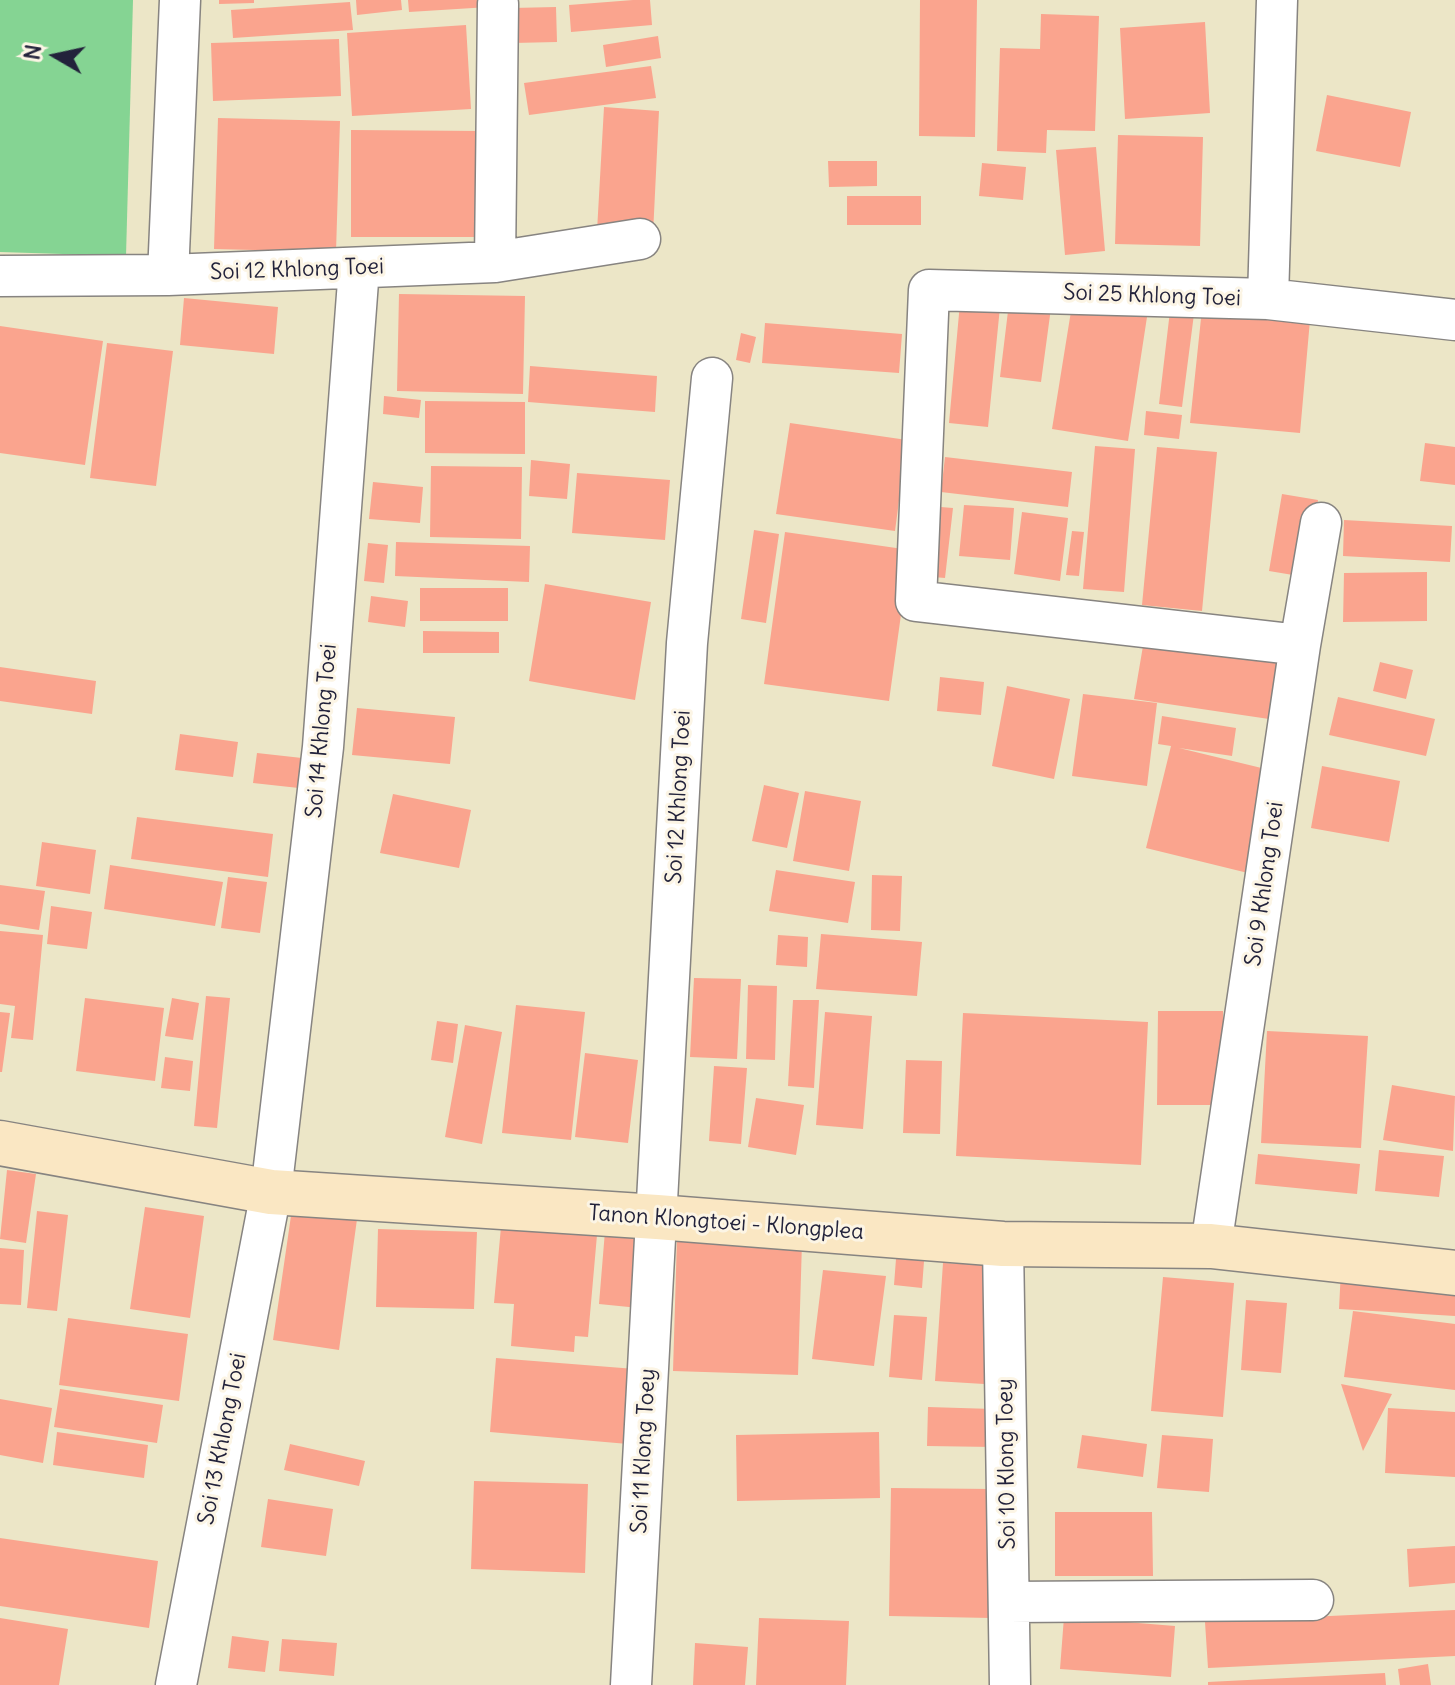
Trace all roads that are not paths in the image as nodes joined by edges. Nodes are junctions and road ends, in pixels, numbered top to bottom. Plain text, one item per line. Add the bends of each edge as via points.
1 (180, 0) edge
2 (1277, 0) edge
3 (498, 4) dead end
4 (640, 239) dead end
5 (495, 262) junction
6 (359, 268) junction
7 (168, 275) junction
8 (0, 276) edge
9 (1268, 299) junction
10 (1455, 320) edge
11 (712, 378) dead end
12 (1321, 523) dead end
13 (1300, 645) junction
14 (0, 1143) edge
15 (271, 1192) junction
16 (657, 1217) junction
17 (1003, 1244) junction
18 (1211, 1246) junction
19 (1455, 1273) edge
20 (1313, 1600) dead end
21 (1009, 1602) junction
22 (176, 1685) edge
23 (631, 1685) edge
24 (1010, 1685) edge

1 - 7 street
2 - 9 street, Soi 25 Khlong Toei
3 - 5 street
4 - 5 street, Soi 12 Khlong Toei
5 - 6 street, Soi 12 Khlong Toei
6 - 7 street, Soi 12 Khlong Toei
6 - 15 street, Soi 14 Khlong Toei via 323,747
7 - 8 street, Soi 12 Khlong Toei
9 - 10 street
9 - 13 street, Soi 25 Khlong Toei via 929,290 916,601
11 - 16 street, Soi 12 Khlong Toei via 687,643
12 - 13 street, Soi 9 Khlong Toei
13 - 18 street, Soi 9 Khlong Toei
14 - 15 street, Tanon Klongtoei - Klongplea
15 - 16 street, Tanon Klongtoei - Klongplea
15 - 22 street, Soi 13 Khlong Toei
16 - 17 street, Tanon Klongtoei - Klongplea
16 - 23 street, Soi 11 Klong Toey
17 - 18 street, Tanon Klongtoei - Klongplea
17 - 21 street, Soi 10 Klong Toey
18 - 19 street, Tanon Klongtoei - Klongplea
20 - 21 street
21 - 24 street, Soi 10 Klong Toey

